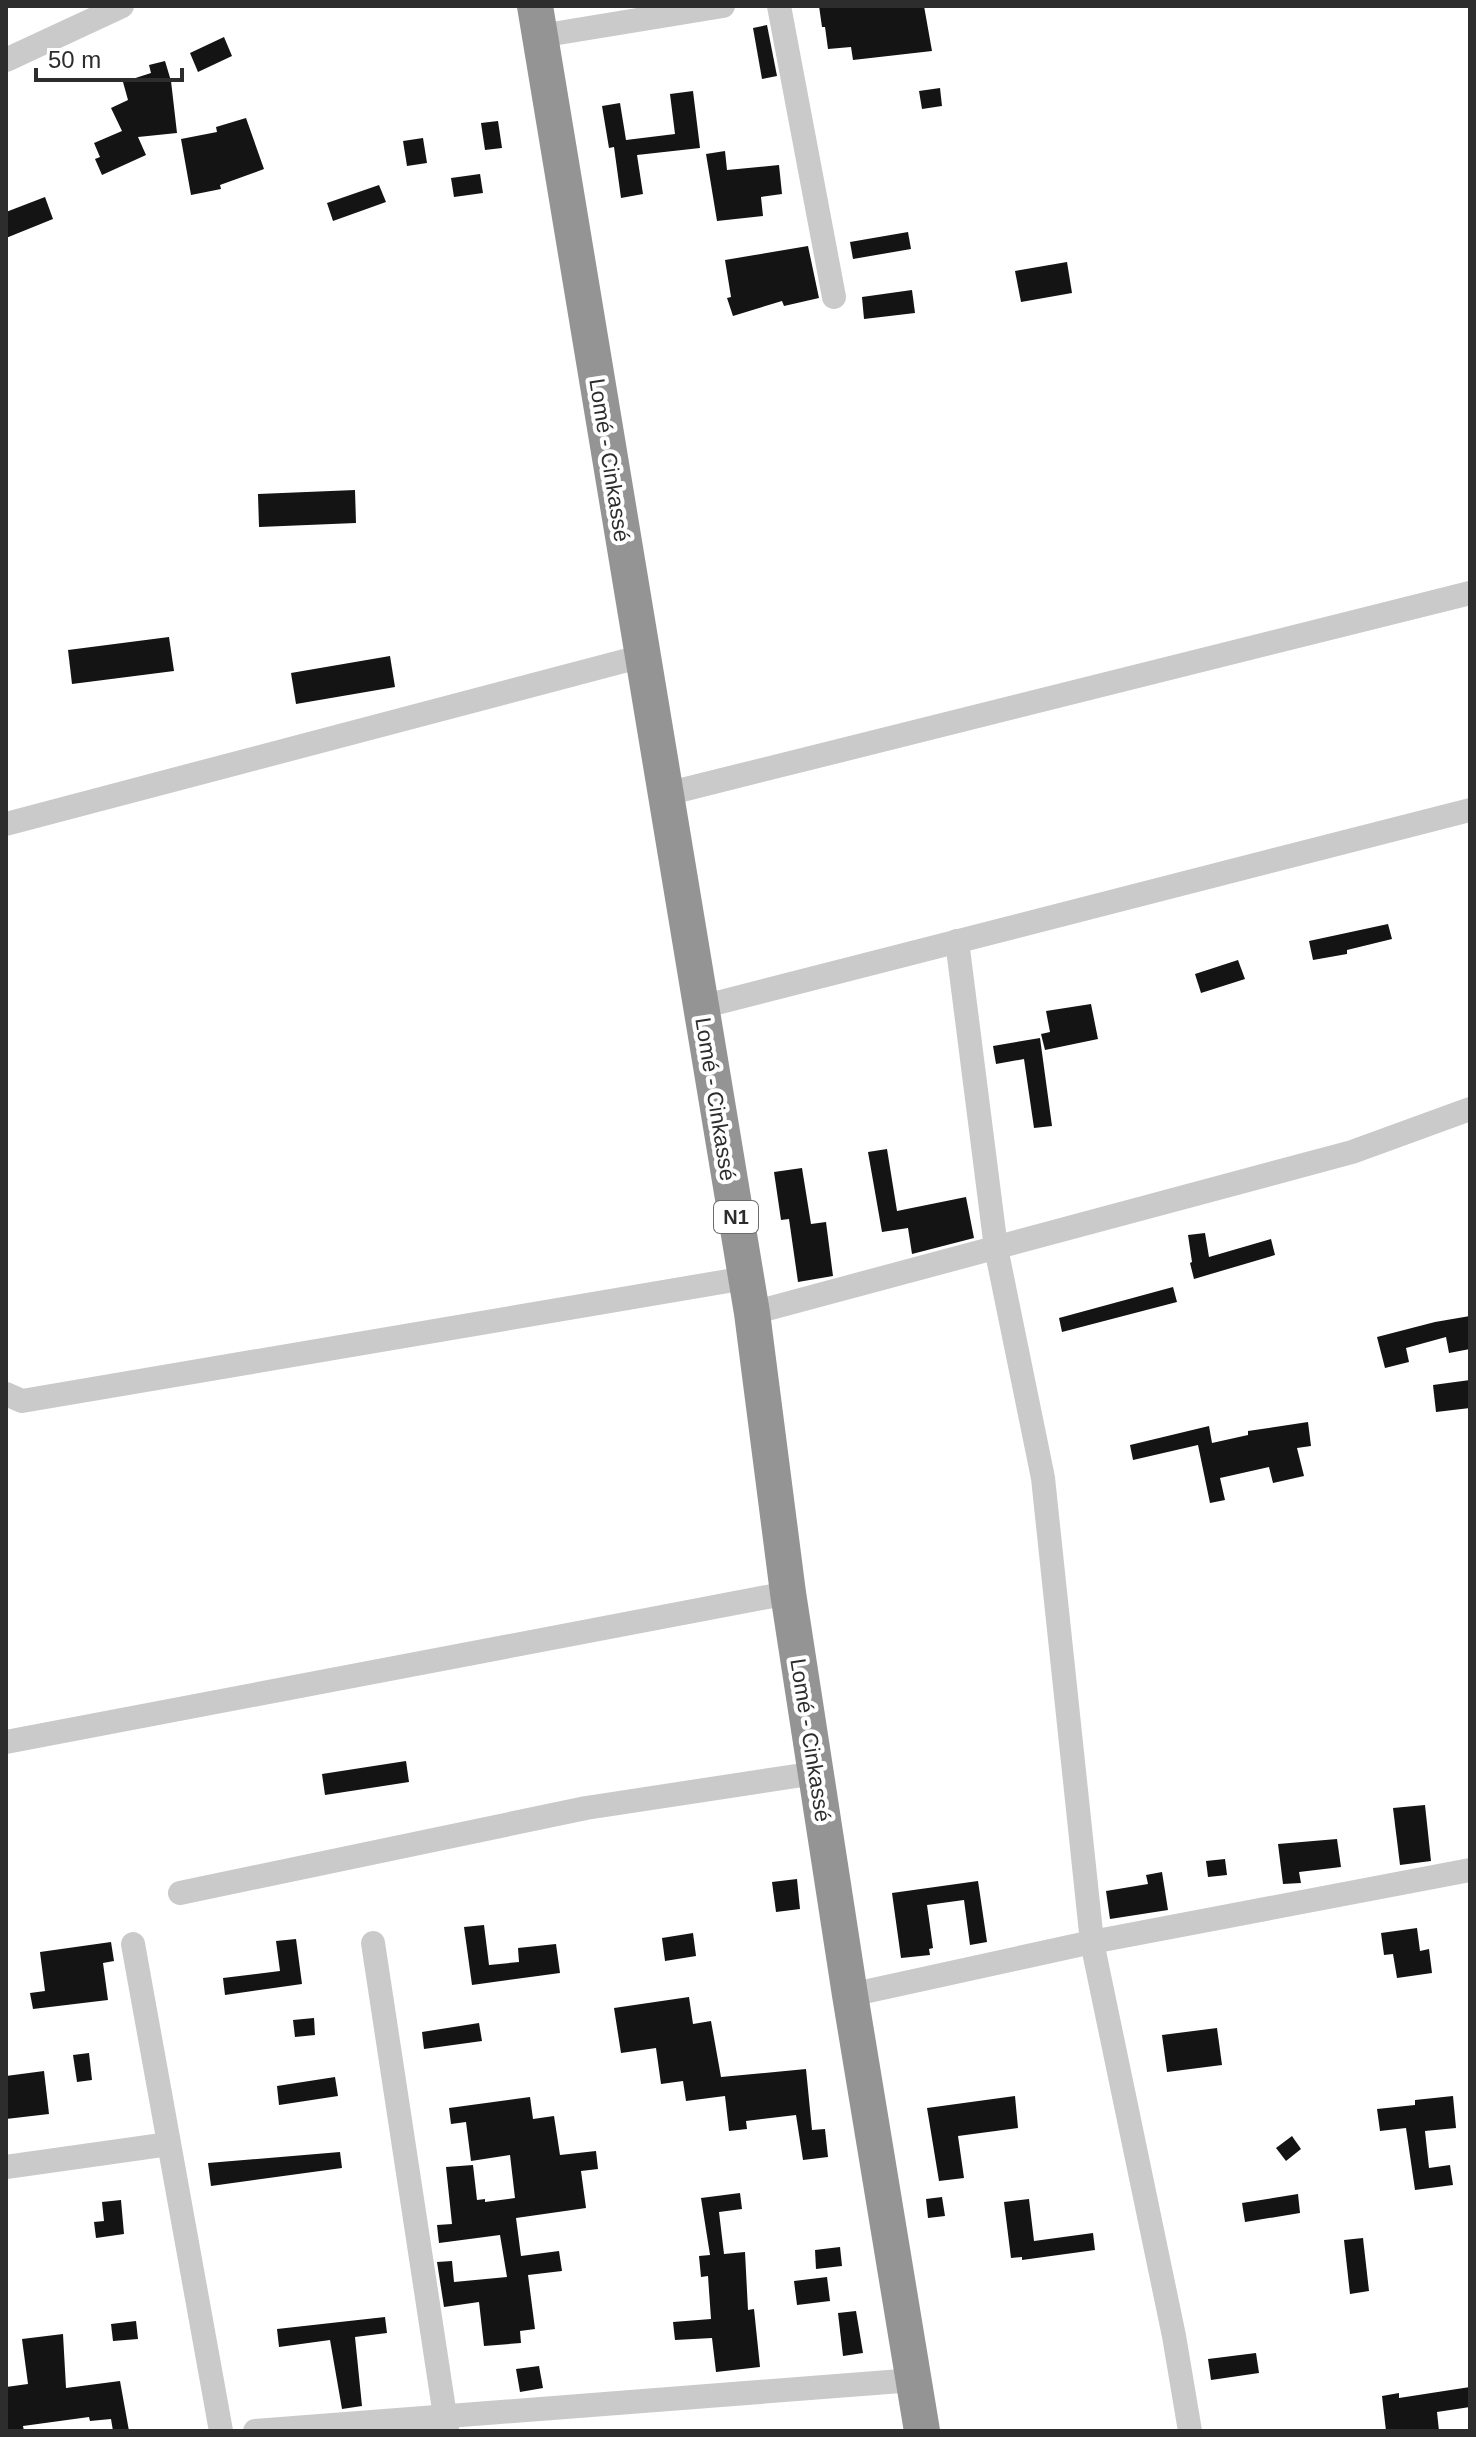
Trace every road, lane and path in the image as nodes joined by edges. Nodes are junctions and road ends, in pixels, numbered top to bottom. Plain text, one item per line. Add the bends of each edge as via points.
1 (122, 6) edge
2 (723, 6) edge
3 (779, 6) edge
4 (538, 21) edge
5 (6, 60) edge
6 (834, 297) dead end
7 (1470, 593) edge
8 (643, 656) junction
9 (666, 794) junction
10 (1470, 810) edge
11 (6, 824) edge
12 (957, 941) junction
13 (701, 1007) junction
14 (1470, 1109) edge
15 (996, 1248) junction
16 (746, 1278) junction
17 (752, 1313) junction
18 (6, 1394) edge
19 (788, 1593) junction
20 (6, 1742) edge
21 (816, 1773) junction
22 (1470, 1870) edge
23 (180, 1893) dead end
24 (1092, 1942) junction
25 (373, 1943) dead end
26 (133, 1944) dead end
27 (850, 1995) junction
28 (169, 2144) junction
29 (6, 2167) edge
30 (914, 2380) junction
31 (446, 2423) edge
32 (221, 2431) edge
33 (255, 2431) edge
34 (922, 2431) edge
35 (1190, 2431) edge

1 - 5 street
2 - 4 street
3 - 6 street
4 - 8 highway, Lomé - Cinkassé / N1
7 - 9 street
8 - 9 highway, Lomé - Cinkassé / N1
8 - 11 street
9 - 13 highway, Lomé - Cinkassé / N1
10 - 12 street
12 - 13 street
12 - 15 street
13 - 16 highway, Lomé - Cinkassé / N1
14 - 15 street via 1352,1152
15 - 17 street
15 - 24 street via 1043,1478
16 - 17 highway, Lomé - Cinkassé / N1
16 - 18 street via 22,1401
17 - 19 highway, Lomé - Cinkassé / N1
19 - 20 street
19 - 21 highway, Lomé - Cinkassé / N1
21 - 23 street via 586,1808
21 - 27 highway, Lomé - Cinkassé / N1
22 - 24 street
24 - 27 street
24 - 35 street
25 - 31 street
26 - 28 street
27 - 30 highway, Lomé - Cinkassé / N1
28 - 29 street
28 - 32 street
30 - 31 street
30 - 34 highway, Lomé - Cinkassé / N1
31 - 33 street

